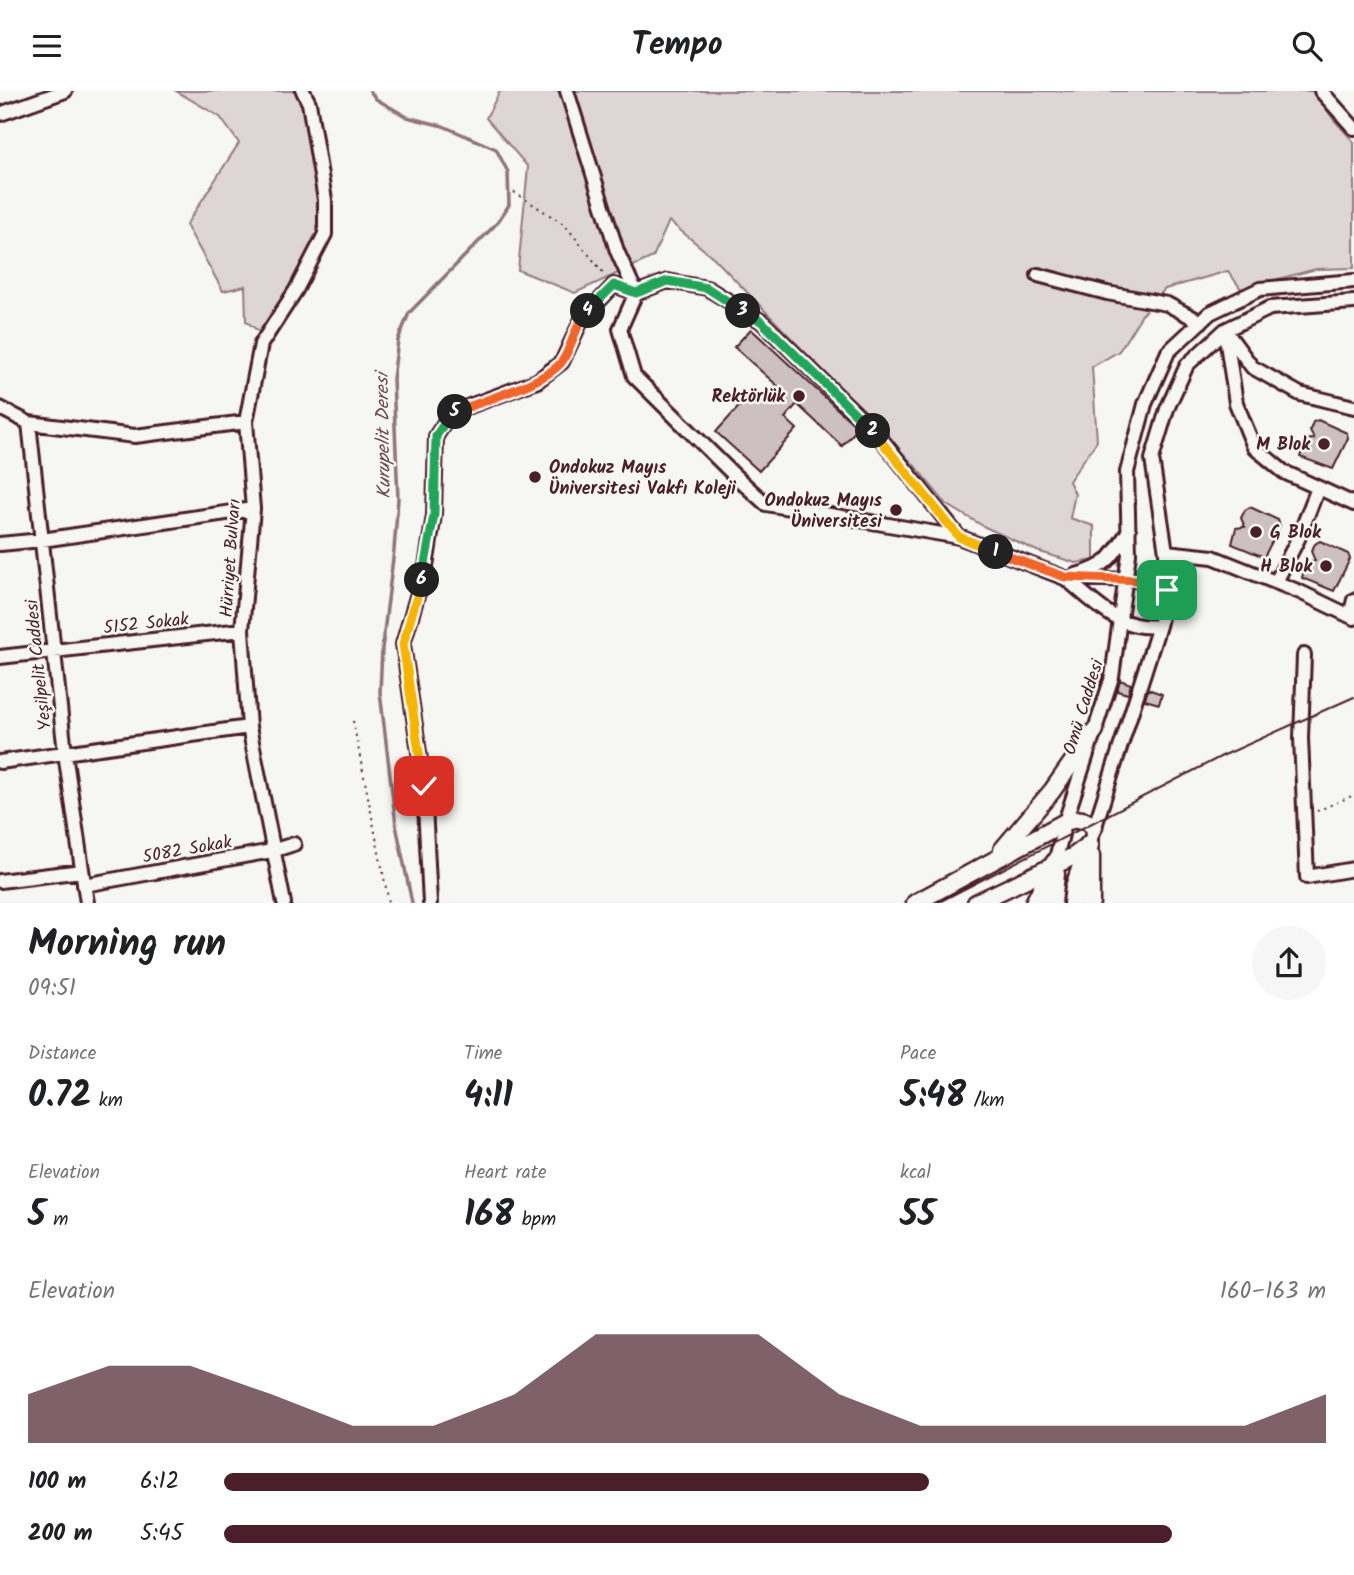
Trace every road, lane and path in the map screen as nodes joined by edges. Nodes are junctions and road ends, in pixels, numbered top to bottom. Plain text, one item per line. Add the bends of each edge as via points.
1 (65, 91) edge
2 (303, 91) edge
3 (567, 91) edge
4 (1321, 91) edge
5 (0, 114) edge
6 (1354, 128) edge
7 (514, 193) dead end
8 (1038, 275) dead end
9 (1354, 281) edge
10 (614, 285) junction
11 (636, 293) junction
12 (1354, 302) edge
13 (1201, 322) junction
14 (1224, 330) junction
15 (1354, 407) edge
16 (0, 408) edge
17 (246, 422) junction
18 (29, 423) junction
19 (1318, 488) junction
20 (1350, 503) edge
21 (253, 509) junction
22 (1354, 516) edge
23 (1129, 530) junction
24 (959, 537) junction
25 (42, 540) junction
26 (0, 544) edge
27 (1166, 552) junction
28 (1065, 577) junction
29 (1126, 580) junction
30 (1276, 582) junction
31 (1167, 590) junction
32 (1354, 600) edge
33 (1352, 617) edge
34 (1121, 622) junction
35 (1159, 626) junction
36 (242, 630) junction
37 (54, 651) junction
38 (1304, 655) dead end
39 (0, 657) edge
40 (353, 721) dead end
41 (248, 727) junction
42 (1095, 730) junction
43 (65, 753) junction
44 (0, 762) edge
45 (1354, 795) edge
46 (1303, 816) junction
47 (1065, 822) junction
48 (1094, 827) junction
49 (294, 844) dead end
50 (1089, 845) junction
51 (272, 852) junction
52 (996, 857) junction
53 (1055, 863) junction
54 (1354, 869) edge
55 (83, 878) junction
56 (0, 881) edge
57 (87, 903) edge
58 (284, 903) edge
59 (389, 903) edge
60 (430, 903) edge
61 (915, 903) edge
62 (976, 903) edge
63 (1035, 903) edge
64 (1052, 903) edge
65 (1073, 903) edge
66 (1090, 903) edge

1 - 5 street
2 - 17 street, Hürriyet Bulvarı via 309,103 325,200 325,234 261,344
3 - 11 street via 617,251
4 - 6 street
7 - 10 path via 565,225
8 - 13 street via 1167,304
9 - 13 street, Omü Caddesi via 1261,289 1210,313
10 - 11 street
10 - 60 street via 582,319 562,362 537,381 451,413 436,436 434,515 426,566 403,644 424,786
11 - 24 street via 668,281 707,288 761,321 878,435
11 - 24 street via 620,329 634,376 766,504
12 - 14 street via 1270,308
13 - 23 street, Omü Caddesi via 1168,352 1145,404 1127,472
14 - 15 street via 1252,367 1300,394
14 - 19 street via 1236,403 1254,447 1284,472
14 - 27 street via 1187,365 1167,409 1152,460
16 - 18 street
17 - 18 street via 135,436
17 - 21 street, Hürriyet Bulvarı
18 - 25 street, Yeşilpelit Caddesi
19 - 20 street
19 - 30 street
20 - 22 street
21 - 25 street
21 - 36 street, Hürriyet Bulvarı
23 - 28 street via 1109,561
23 - 29 street, Omü Caddesi
24 - 28 street
25 - 26 street
25 - 37 street, Yeşilpelit Caddesi
27 - 30 street via 1213,557
27 - 31 street
28 - 29 street
28 - 34 street
29 - 31 street via 1150,581
29 - 34 street, Omü Caddesi
30 - 33 street
31 - 35 street
32 - 33 street
34 - 35 street via 1143,628
34 - 42 street, Omü Caddesi via 1112,677
35 - 48 street
36 - 37 street, 5152 Sokak
36 - 41 street, Hürriyet Bulvarı
37 - 39 street, 5152 Sokak
37 - 43 street, Yeşilpelit Caddesi
38 - 46 street
40 - 59 path
41 - 43 street
41 - 51 street, Hürriyet Bulvarı
42 - 47 street, Omü Caddesi
42 - 52 main road via 1052,791
43 - 44 street
43 - 55 street, Yeşilpelit Caddesi
45 - 46 path
46 - 54 street via 1307,877
47 - 48 main road via 1086,820
47 - 52 main road
47 - 53 street, Omü Caddesi
48 - 50 street
49 - 51 street, 5082 Sokak
50 - 53 main road
50 - 65 highway
50 - 66 highway
51 - 55 street, 5082 Sokak
51 - 58 street, Hürriyet Bulvarı
52 - 61 main road
53 - 62 main road
53 - 63 highway
53 - 64 highway
55 - 56 street, 5082 Sokak
55 - 57 street, Yeşilpelit Caddesi

